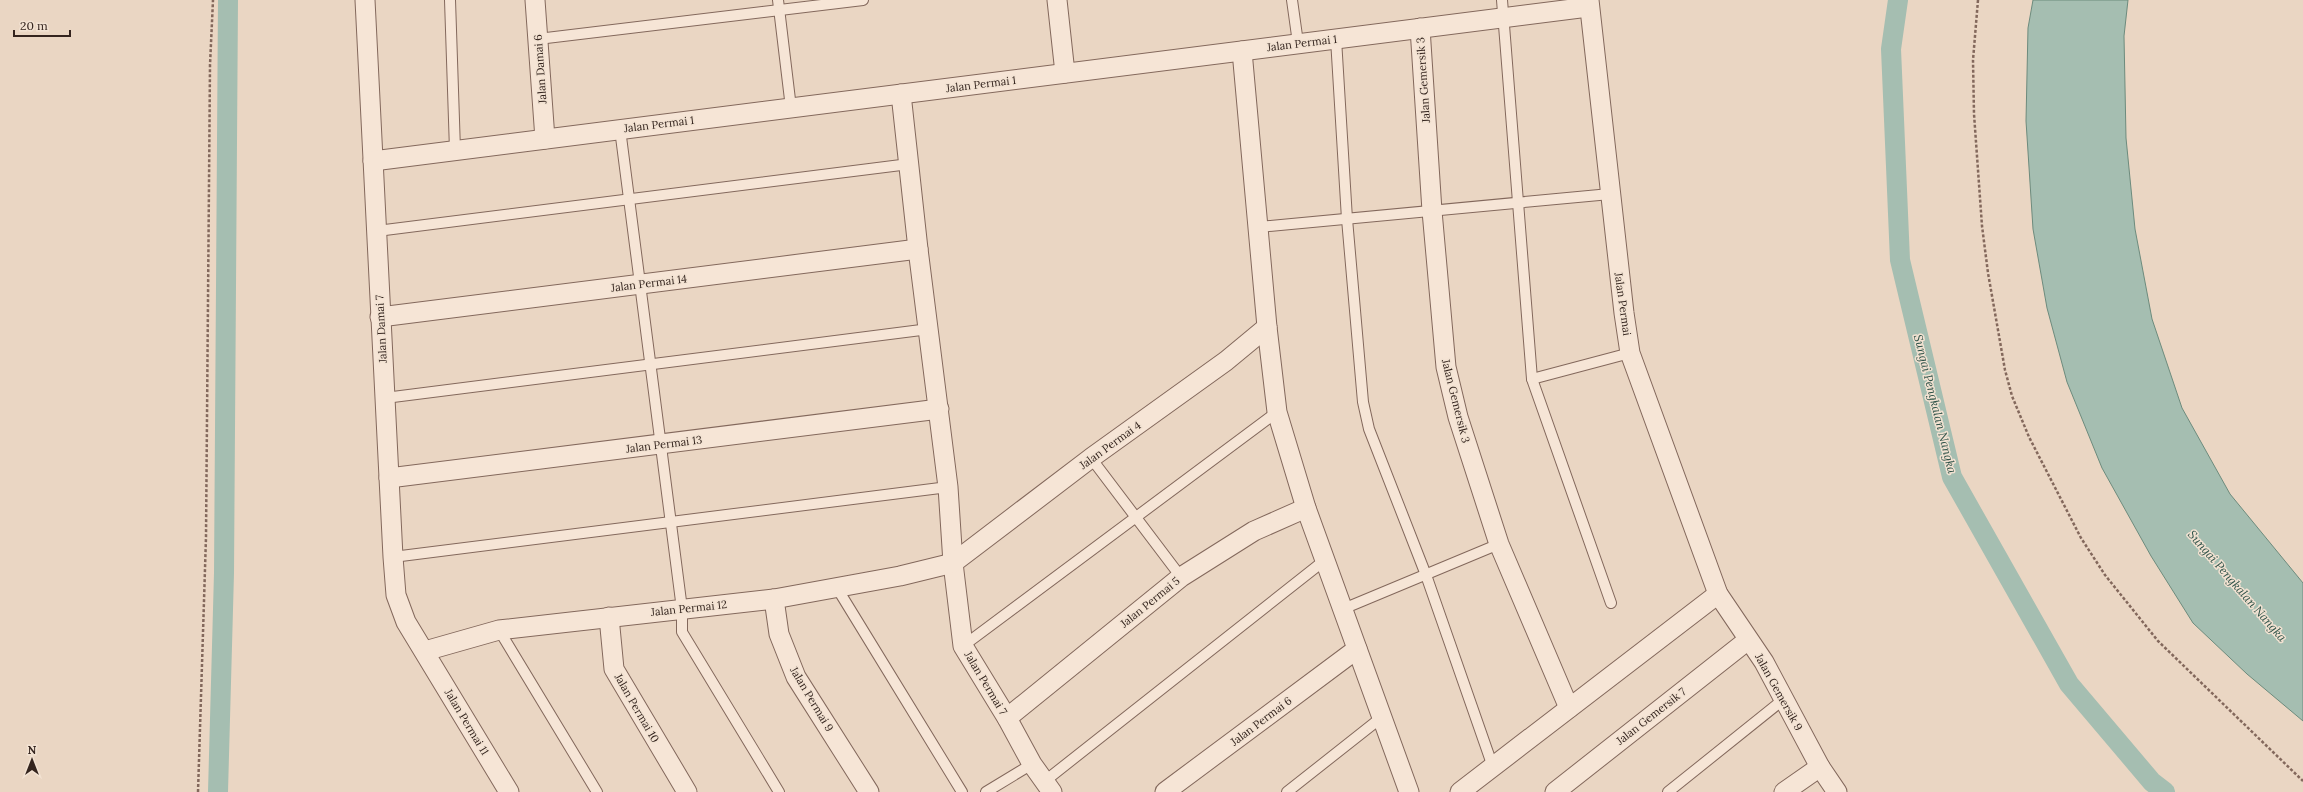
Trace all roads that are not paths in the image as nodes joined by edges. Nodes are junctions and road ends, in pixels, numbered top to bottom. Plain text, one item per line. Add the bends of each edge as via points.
1 (365, 0) edge
2 (450, 0) edge
3 (535, 0) edge
4 (863, 0) edge
5 (1057, 0) edge
6 (1292, 0) edge
7 (1589, 3) edge
8 (779, 5) edge
9 (1503, 9) edge
10 (1420, 28) junction
11 (538, 39) junction
12 (1336, 39) junction
13 (1298, 43) junction
14 (1242, 51) junction
15 (1065, 73) junction
16 (901, 94) junction
17 (791, 108) junction
18 (620, 129) junction
19 (545, 139) junction
20 (455, 150) junction
21 (373, 161) junction
22 (909, 164) junction
23 (1610, 194) junction
24 (629, 199) junction
25 (1519, 202) junction
26 (1432, 211) junction
27 (1348, 219) junction
28 (1259, 227) junction
29 (377, 231) junction
30 (918, 249) junction
31 (640, 284) junction
32 (380, 317) junction
33 (1267, 327) junction
34 (929, 329) junction
35 (1630, 353) junction
36 (650, 364) junction
37 (1532, 379) junction
38 (384, 398) junction
39 (939, 409) junction
40 (1277, 412) junction
41 (660, 444) junction
42 (1091, 458) junction
43 (389, 478) junction
44 (948, 487) junction
45 (1306, 508) junction
46 (1136, 517) junction
47 (670, 522) junction
48 (1499, 544) junction
49 (393, 557) junction
50 (1325, 560) junction
51 (953, 563) junction
52 (1426, 575) junction
53 (1181, 577) junction
54 (836, 588) junction
55 (1718, 594) junction
56 (774, 599) junction
57 (1611, 603) dead end
58 (1343, 608) junction
59 (682, 609) junction
60 (609, 617) junction
61 (499, 630) junction
62 (1748, 640) junction
63 (963, 646) junction
64 (1358, 649) junction
65 (425, 652) junction
66 (1784, 699) junction
67 (1568, 708) junction
68 (1382, 717) junction
69 (1007, 718) junction
70 (1032, 764) junction
71 (1493, 767) junction
72 (1820, 767) junction
73 (1048, 786) edge
74 (1560, 790) edge
75 (509, 792) edge
76 (597, 792) edge
77 (687, 792) edge
78 (779, 792) edge
79 (869, 792) edge
80 (962, 792) edge
81 (986, 792) edge
82 (1165, 792) edge
83 (1287, 792) edge
84 (1409, 792) edge
85 (1460, 792) edge
86 (1668, 792) edge
87 (1784, 792) edge
88 (1837, 792) edge

1 - 21 street, Jalan Damai 7
2 - 20 lane
3 - 11 street, Jalan Damai 6
4 - 8 lane
5 - 15 street
6 - 13 lane
7 - 9 street, Jalan Permai 1
7 - 23 street, Jalan Permai
8 - 11 lane
8 - 17 lane
9 - 10 street, Jalan Permai 1
9 - 25 lane
10 - 12 street, Jalan Permai 1
10 - 26 street, Jalan Gemersik 3
11 - 19 street, Jalan Damai 6
12 - 13 street, Jalan Permai 1
12 - 27 lane
13 - 14 street, Jalan Permai 1
14 - 15 street, Jalan Permai 1
14 - 28 street
15 - 16 street, Jalan Permai 1
16 - 17 street, Jalan Permai 1
16 - 22 street, Jalan Permai 7
17 - 18 street, Jalan Permai 1
18 - 19 street, Jalan Permai 1
18 - 24 lane
19 - 20 street, Jalan Permai 1
20 - 21 street, Jalan Permai 1
21 - 29 street, Jalan Damai 7
22 - 24 lane
22 - 30 street, Jalan Permai 7
23 - 25 lane
23 - 35 street, Jalan Permai
24 - 29 lane
24 - 31 lane
25 - 26 lane
25 - 37 lane
26 - 27 lane
26 - 48 street, Jalan Gemersik 3 via 1446,367 1458,417
27 - 28 lane
27 - 52 lane via 1363,402 1369,429
28 - 33 street
29 - 32 street, Jalan Damai 7
30 - 31 street, Jalan Permai 14
30 - 34 street, Jalan Permai 7
31 - 32 street, Jalan Permai 14
31 - 36 lane
32 - 38 street, Jalan Damai 7
33 - 40 street
33 - 42 street, Jalan Permai 4 via 1226,361
34 - 36 lane
34 - 39 street, Jalan Permai 7
35 - 37 lane
35 - 55 street, Jalan Permai
36 - 38 lane
36 - 41 lane
37 - 57 lane
38 - 43 street, Jalan Damai 7
39 - 41 street, Jalan Permai 13
39 - 44 street, Jalan Permai 7
40 - 45 street
40 - 46 lane
41 - 43 street, Jalan Permai 13
41 - 47 lane
42 - 46 lane
42 - 51 street, Jalan Permai 4
43 - 49 street, Jalan Damai 7
44 - 47 lane
44 - 51 street, Jalan Permai 7
45 - 50 street
45 - 53 street, Jalan Permai 5 via 1254,531
46 - 53 lane
46 - 63 lane
47 - 49 lane
47 - 59 lane
48 - 52 lane
48 - 67 street, Jalan Gemersik 3
49 - 65 street, Jalan Damai 7 via 396,595 406,622
50 - 58 street
50 - 73 lane
51 - 54 street, Jalan Permai 12
51 - 63 street, Jalan Permai 7
52 - 58 lane
52 - 71 lane
53 - 69 street, Jalan Permai 5
54 - 56 street, Jalan Permai 12
54 - 80 lane
55 - 62 street, Jalan Gemersik 9
55 - 67 street
56 - 59 street, Jalan Permai 12
56 - 79 street, Jalan Permai 9 via 779,634 796,677
58 - 64 street
59 - 60 street, Jalan Permai 12
59 - 78 lane via 682,632
60 - 61 street, Jalan Permai 12
60 - 77 street, Jalan Permai 10 via 614,669
61 - 65 street, Jalan Permai 12
61 - 76 lane
62 - 66 street, Jalan Gemersik 9 via 1764,662
62 - 74 street, Jalan Gemersik 7
63 - 69 street, Jalan Permai 7
64 - 68 street
64 - 82 street, Jalan Permai 6
65 - 75 street, Jalan Permai 11
66 - 72 street, Jalan Gemersik 9
66 - 86 lane
67 - 71 street
68 - 83 lane
68 - 84 street
69 - 70 street, Jalan Permai 7
70 - 73 street, Jalan Permai 7
70 - 81 lane
71 - 85 street
72 - 87 street
72 - 88 street, Jalan Gemersik 9

